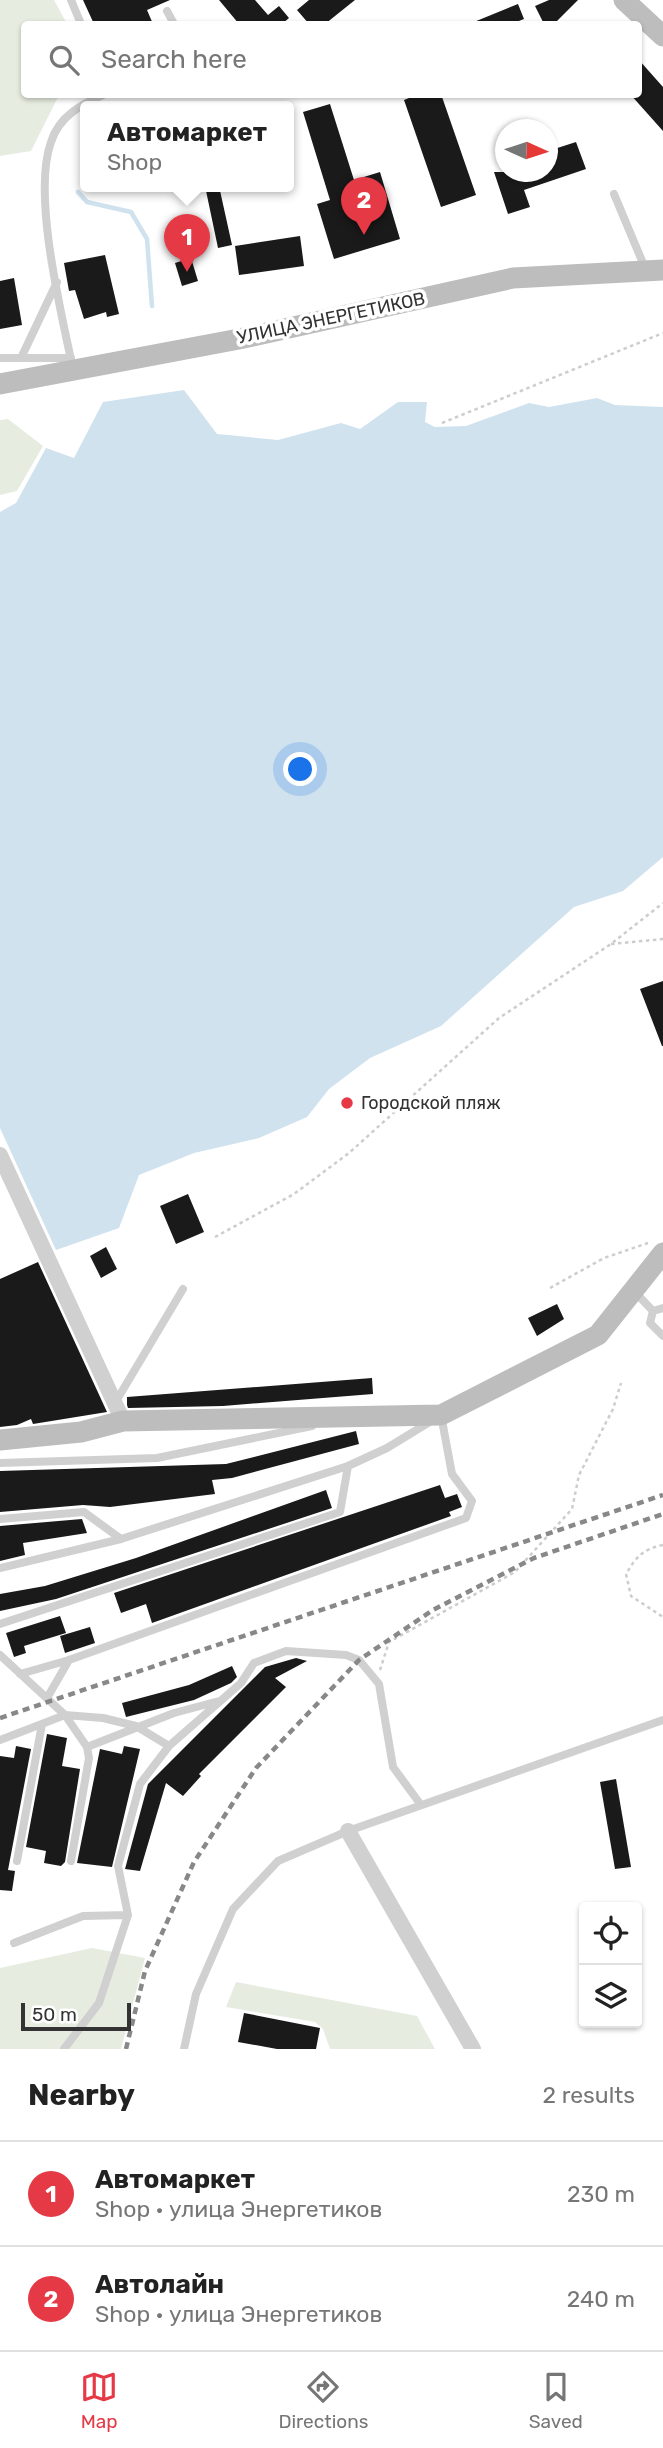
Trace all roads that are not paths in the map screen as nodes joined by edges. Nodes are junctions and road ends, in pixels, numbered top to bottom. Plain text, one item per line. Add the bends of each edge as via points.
1 (71, 0) edge
2 (624, 0) edge
3 (167, 11) dead end
4 (80, 21) edge
5 (172, 21) edge
6 (663, 36) edge
7 (80, 105) edge
8 (614, 194) dead end
9 (654, 270) edge
10 (57, 282) junction
11 (0, 358) edge
12 (21, 358) junction
13 (72, 364) junction
14 (0, 384) edge
15 (0, 1155) edge
16 (657, 1248) edge
17 (183, 1289) dead end
18 (632, 1289) junction
19 (663, 1308) edge
20 (653, 1311) junction
21 (663, 1336) edge
22 (119, 1412) junction
23 (441, 1415) junction
24 (337, 1417) junction
25 (0, 1440) edge
26 (0, 1463) edge
27 (348, 1466) junction
28 (0, 1519) edge
29 (121, 1539) junction
30 (0, 1568) edge
31 (0, 1624) edge
32 (0, 1655) edge
33 (69, 1660) junction
34 (20, 1674) junction
35 (47, 1698) junction
36 (221, 1700) junction
37 (65, 1715) junction
38 (663, 1720) edge
39 (42, 1724) junction
40 (136, 1726) junction
41 (0, 1740) edge
42 (169, 1746) junction
43 (87, 1747) junction
44 (421, 1805) junction
45 (348, 1831) junction
46 (17, 1861) dead end
47 (71, 1861) dead end
48 (128, 1915) junction
49 (13, 1943) dead end
50 (64, 2049) edge
51 (184, 2049) edge
52 (473, 2049) edge

1 - 4 lane
2 - 6 street
3 - 5 lane
7 - 10 lane via 51,141 43,202
8 - 9 lane
9 - 13 street, УЛИЦА ЭНЕРГЕТИКОВ via 513,278 239,339
10 - 12 lane
10 - 13 lane
11 - 12 lane
12 - 13 lane
13 - 14 street, УЛИЦА ЭНЕРГЕТИКОВ
15 - 22 street
16 - 18 street
17 - 22 lane
18 - 20 lane
18 - 23 street via 598,1335
19 - 20 lane
20 - 21 lane via 650,1323
22 - 24 street
22 - 25 street via 81,1432
23 - 24 street
23 - 27 lane
23 - 33 lane via 453,1474 472,1501 466,1518
24 - 26 lane via 157,1458
27 - 29 lane
27 - 31 lane via 340,1512
28 - 29 lane via 84,1512
29 - 30 lane
32 - 34 lane
33 - 34 lane
33 - 35 lane
34 - 35 lane
35 - 37 lane
36 - 40 lane
36 - 42 lane
36 - 44 lane via 241,1683 254,1663 286,1651 359,1660 379,1684 393,1767
37 - 39 lane
37 - 40 lane
37 - 43 lane
38 - 44 lane
39 - 41 lane
39 - 46 lane
40 - 42 lane
40 - 43 lane
42 - 48 lane via 140,1784 118,1866
43 - 47 lane via 89,1758
44 - 45 lane
45 - 51 lane via 278,1861 233,1909 196,1994
45 - 52 street
48 - 49 lane via 83,1916
48 - 50 lane via 99,2003

